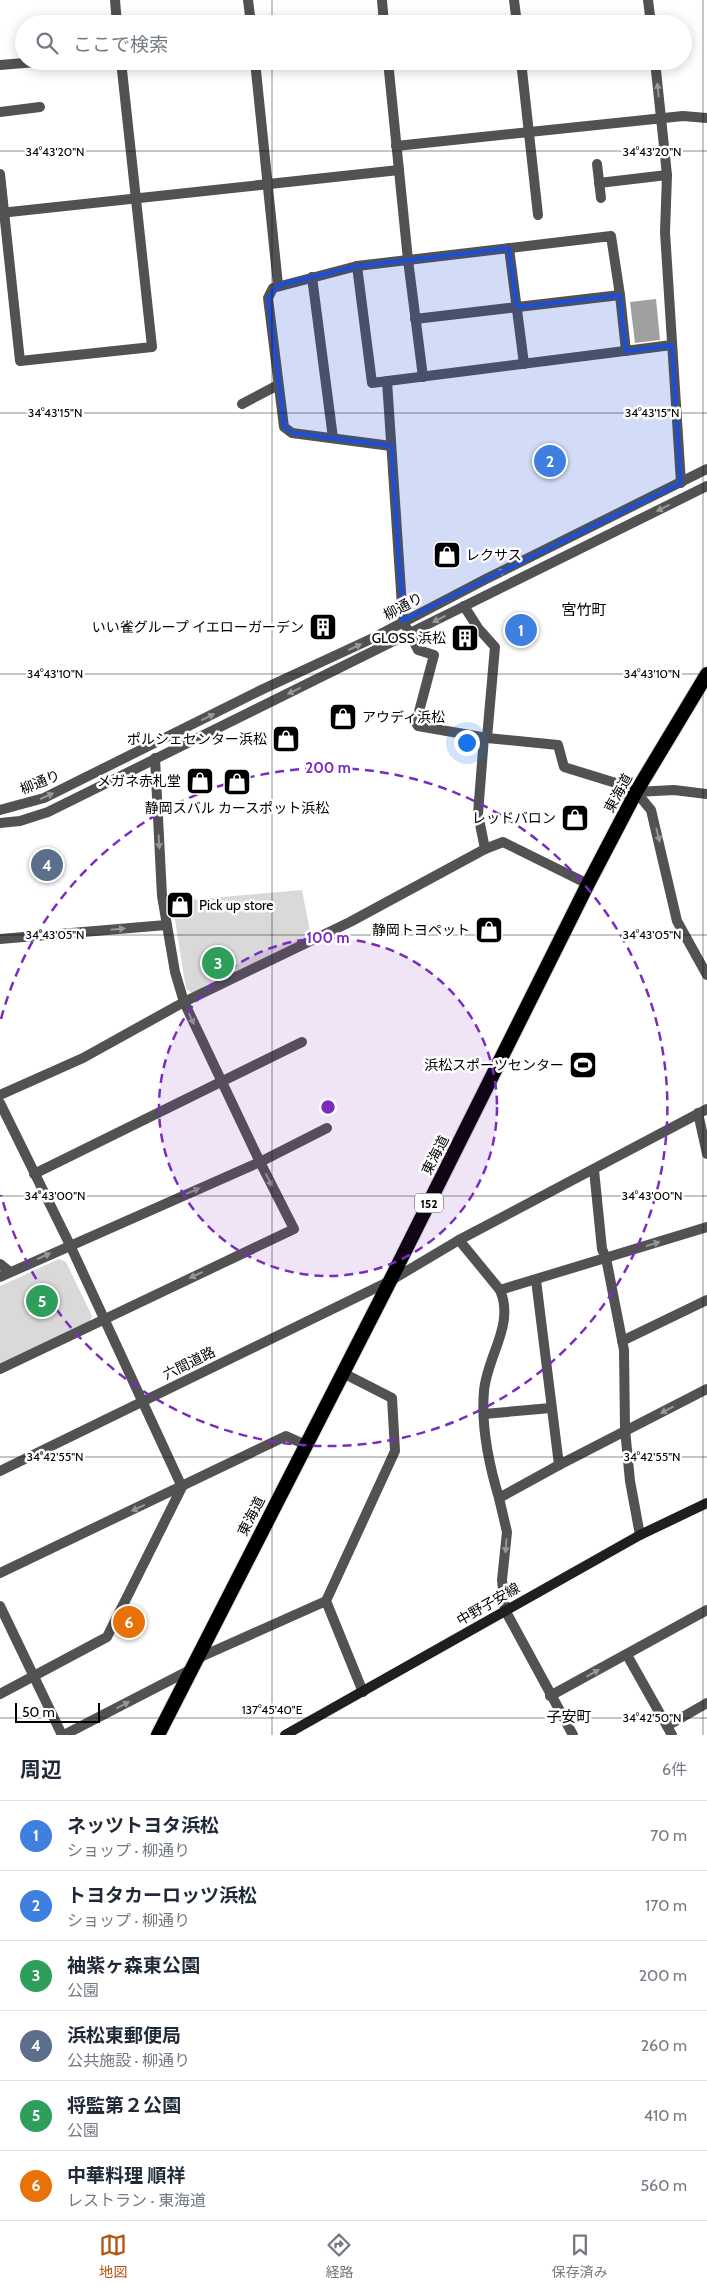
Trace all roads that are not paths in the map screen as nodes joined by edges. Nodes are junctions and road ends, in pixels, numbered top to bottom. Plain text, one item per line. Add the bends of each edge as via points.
1 (115, 0) edge
2 (248, 0) edge
3 (382, 0) edge
4 (514, 0) edge
5 (648, 0) edge
6 (117, 15) edge
7 (250, 15) edge
8 (383, 15) edge
9 (516, 15) edge
10 (650, 15) edge
11 (15, 64) edge
12 (0, 66) edge
13 (122, 70) edge
14 (256, 70) edge
15 (389, 70) edge
16 (523, 70) edge
17 (656, 70) edge
18 (40, 108) dead end
19 (0, 112) edge
20 (661, 118) junction
21 (707, 118) edge
22 (530, 132) junction
23 (396, 146) junction
24 (597, 164) dead end
25 (399, 170) junction
26 (0, 174) edge
27 (667, 175) junction
28 (599, 183) junction
29 (268, 184) junction
30 (136, 198) junction
31 (601, 198) dead end
32 (2, 213) edge
33 (538, 215) dead end
34 (509, 248) junction
35 (408, 260) junction
36 (357, 266) junction
37 (312, 277) junction
38 (278, 286) junction
39 (620, 295) junction
40 (517, 307) junction
41 (415, 319) junction
42 (672, 345) junction
43 (626, 351) junction
44 (524, 364) junction
45 (423, 377) junction
46 (387, 381) junction
47 (278, 384) junction
48 (242, 404) dead end
49 (333, 438) junction
50 (391, 446) junction
51 (707, 469) edge
52 (681, 483) junction
53 (707, 486) edge
54 (464, 606) junction
55 (403, 621) junction
56 (409, 634) junction
57 (707, 674) edge
58 (485, 738) junction
59 (154, 758) junction
60 (636, 792) junction
61 (707, 794) edge
62 (0, 810) edge
63 (0, 823) edge
64 (484, 849) junction
65 (588, 884) junction
66 (166, 925) junction
67 (0, 939) edge
68 (707, 975) edge
69 (184, 1002) junction
70 (302, 1042) dead end
71 (221, 1080) junction
72 (0, 1095) edge
73 (0, 1103) edge
74 (703, 1111) edge
75 (327, 1128) dead end
76 (707, 1154) edge
77 (260, 1162) junction
78 (594, 1170) junction
79 (34, 1174) junction
80 (707, 1228) edge
81 (459, 1240) junction
82 (70, 1245) junction
83 (606, 1258) junction
84 (0, 1264) edge
85 (5, 1274) edge
86 (536, 1280) junction
87 (390, 1281) junction
88 (500, 1290) junction
89 (707, 1300) edge
90 (105, 1319) junction
91 (622, 1341) junction
92 (0, 1369) edge
93 (343, 1373) junction
94 (707, 1388) edge
95 (143, 1400) junction
96 (551, 1408) junction
97 (484, 1414) junction
98 (626, 1429) junction
99 (306, 1445) junction
100 (559, 1465) junction
101 (0, 1471) edge
102 (182, 1487) junction
103 (499, 1498) junction
104 (707, 1503) edge
105 (640, 1535) junction
106 (0, 1573) edge
107 (326, 1601) junction
108 (0, 1606) edge
109 (505, 1610) junction
110 (707, 1610) edge
111 (627, 1655) junction
112 (193, 1665) junction
113 (34, 1677) junction
114 (364, 1692) junction
115 (0, 1694) edge
116 (550, 1696) junction
117 (707, 1704) edge
118 (669, 1731) edge
119 (63, 1735) edge
120 (158, 1735) edge
121 (285, 1735) edge
122 (573, 1735) edge

1 - 6 street
2 - 7 street
3 - 8 street
4 - 9 street
5 - 10 street
11 - 12 street
13 - 30 street
14 - 29 street
15 - 23 street
16 - 22 street
20 -> 17 street
18 - 19 street
20 - 21 street
20 - 22 street
20 - 27 street
22 - 23 street
22 - 33 street
23 - 25 street
24 - 28 street
25 - 29 street
25 - 35 street
26 - 32 street
27 - 28 street
27 - 42 street via 665,232
28 - 31 street
29 - 30 street
29 - 38 street
30 - 32 street
30 - 32 street via 152,347 20,361
34 - 35 street
34 - 39 street via 611,236
34 - 40 street
35 - 36 street
35 - 41 street
36 - 37 street
36 - 46 street via 372,383
37 - 38 street
37 - 49 street
38 - 47 street via 273,288 268,298
39 - 40 street
39 - 43 street
40 - 41 street
40 - 44 street
41 - 45 street
42 - 43 street
42 - 52 street
43 - 44 street
44 - 45 street
45 - 46 street
46 - 50 street
47 - 48 street
47 - 49 street via 282,422 287,431
49 - 50 street
50 - 55 street
51 - 52 street, 柳通り
55 -> 52 street, 柳通り
53 -> 54 street, 柳通り
54 -> 56 street, 柳通り
54 - 58 street via 495,647
55 - 56 street
62 -> 55 street, 柳通り via 44,798
56 - 58 street via 418,650 434,655 416,723 418,726
56 -> 59 street, 柳通り
57 - 60 highway, 東海道 / 152
58 - 60 street via 558,745 564,767
58 - 64 street via 478,814
59 - 63 street, 柳通り via 48,812 20,821
59 -> 66 street
60 - 61 street via 674,790
60 - 65 highway, 東海道 / 152
60 -> 68 street via 651,810 677,921
64 - 65 street via 503,842
64 - 69 street via 350,922
65 - 87 highway, 東海道 / 152
67 -> 66 street
66 - 69 street
69 -> 71 street
69 - 72 street via 83,1058
70 - 71 street
71 - 77 street
71 - 79 street
73 - 79 street
74 - 76 street
74 - 78 street, 六間道路
75 - 77 street
82 -> 77 street
77 -> 90 street via 294,1229
78 - 81 street, 六間道路
78 - 83 street via 602,1249
79 - 82 street
83 -> 80 street
81 - 87 street, 六間道路
81 - 88 street
85 -> 82 street
82 - 90 street
83 - 86 street
83 - 91 street
84 - 85 street
86 - 88 street
86 - 96 street
87 - 93 highway, 東海道 / 152
87 - 95 street, 六間道路
88 - 97 street via 505,1304 505,1321 486,1372
89 - 91 street
90 - 92 street
90 - 95 street
91 - 98 street
93 - 99 highway, 東海道 / 152
93 - 107 street via 392,1398 395,1451
94 -> 98 street
95 - 101 street, 六間道路
95 - 102 street
96 - 97 street
96 - 100 street
97 - 103 street
98 - 100 street
98 - 105 street via 630,1481
99 - 102 street via 286,1436
99 - 112 highway, 東海道 / 152
100 - 103 street
102 -> 106 street
102 - 113 street via 107,1637
103 -> 109 street via 507,1532 502,1580
104 - 105 main road, 中野子安線
105 - 109 main road, 中野子安線
107 - 112 street
107 - 114 street
108 - 113 street
109 - 114 main road, 中野子安線
109 - 116 street
110 - 111 street
116 -> 111 street
111 - 118 street
119 -> 112 street
112 - 120 highway, 東海道 / 152
113 - 115 street
113 - 119 street
114 - 121 main road, 中野子安線
116 - 122 street
117 - 118 street

